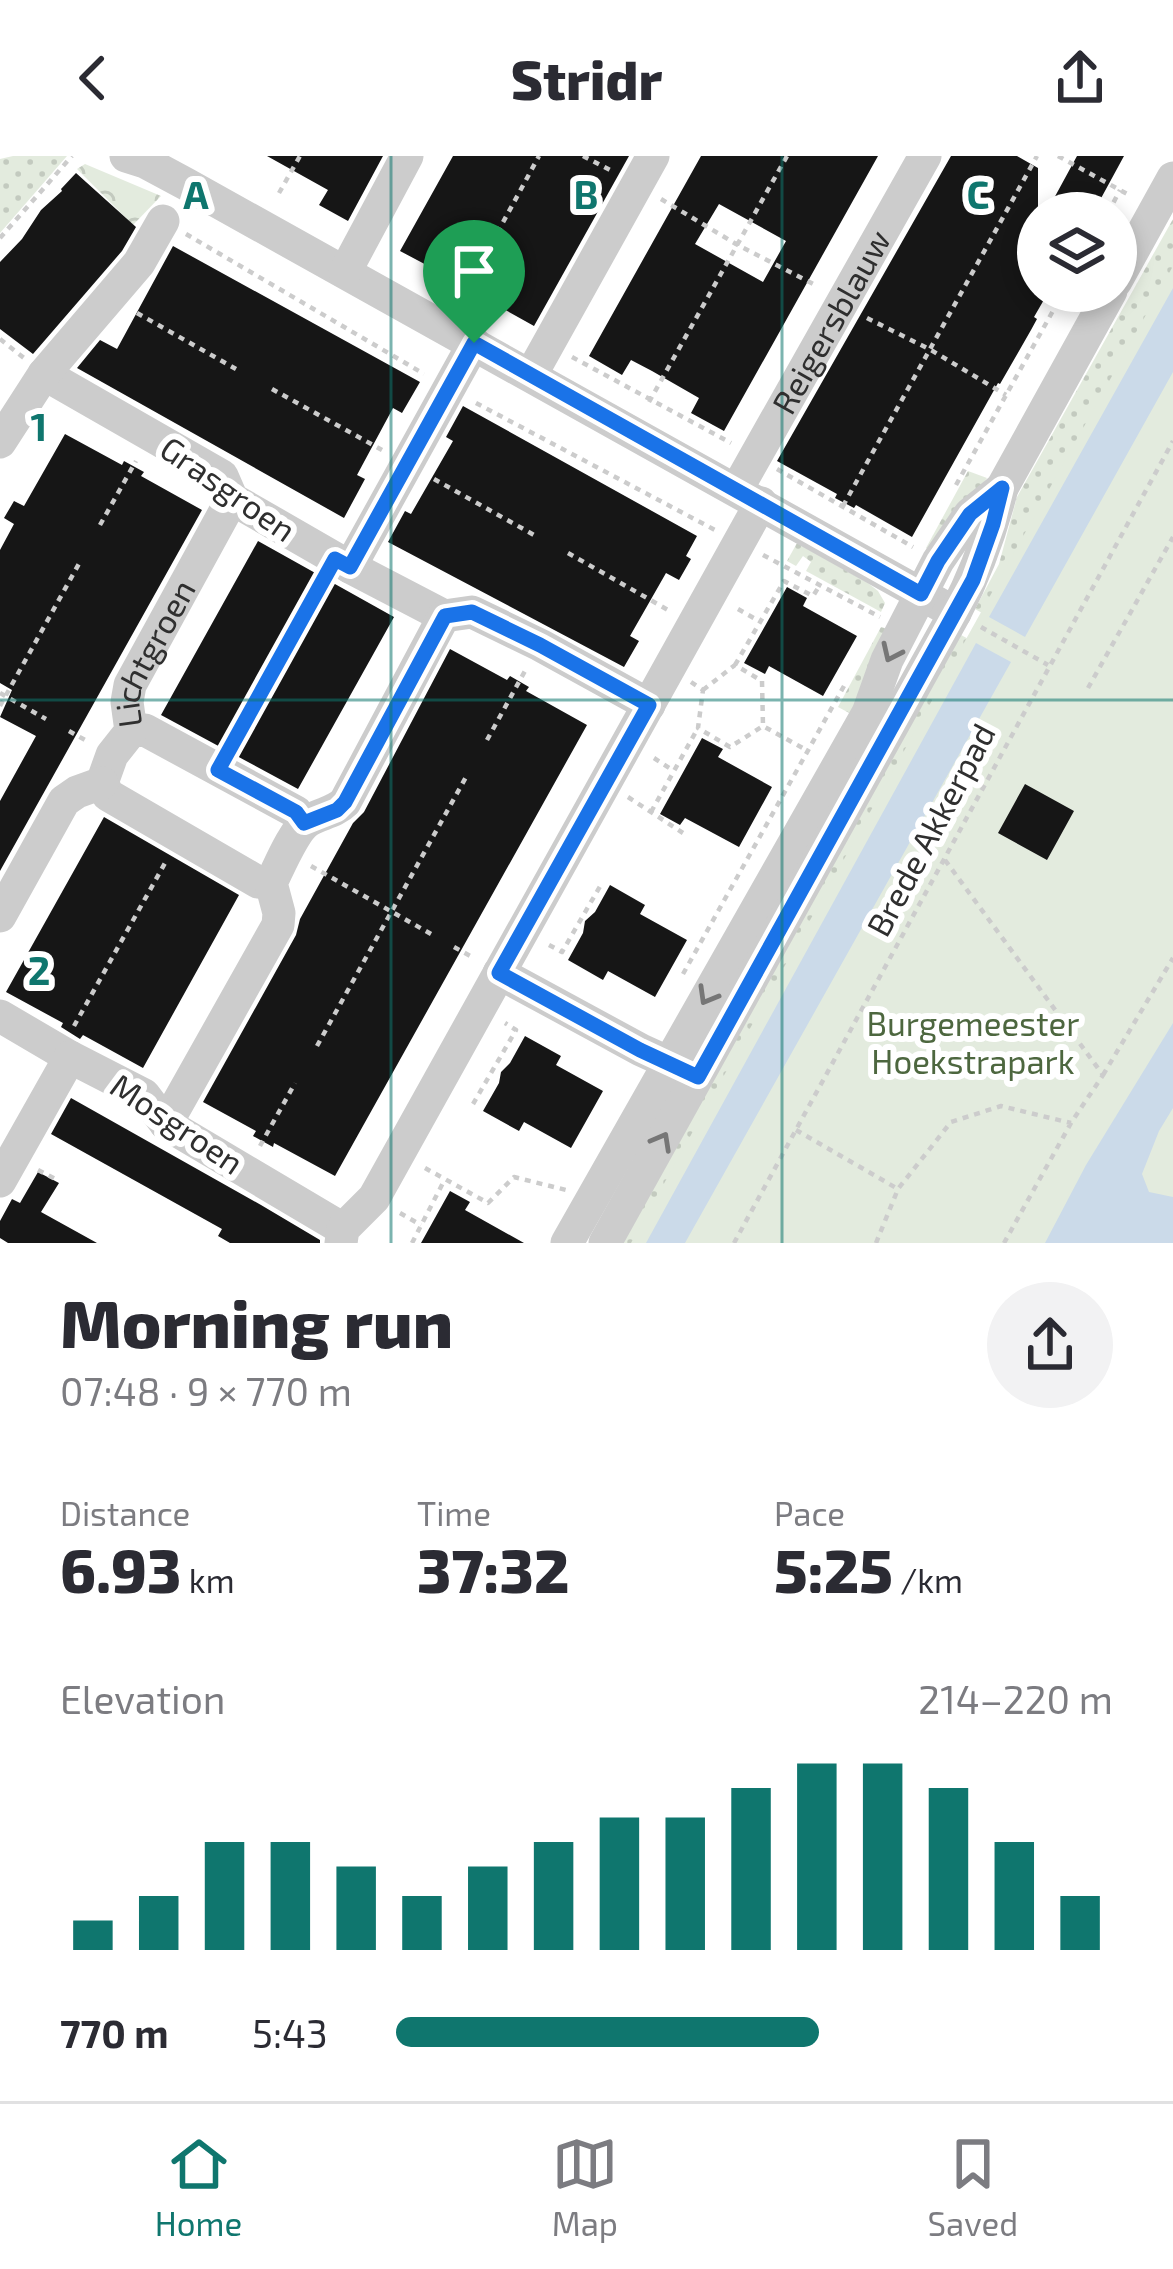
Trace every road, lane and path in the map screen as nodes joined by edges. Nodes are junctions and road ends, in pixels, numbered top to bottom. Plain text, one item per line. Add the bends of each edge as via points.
1 (72, 156) edge
2 (300, 156) edge
3 (406, 156) edge
4 (539, 156) edge
5 (583, 156) edge
6 (787, 156) edge
7 (925, 156) edge
8 (1037, 156) edge
9 (1058, 156) edge
10 (136, 158) edge
11 (645, 170) edge
12 (1173, 178) edge
13 (1120, 190) joint
14 (279, 193) dead end
15 (1155, 210) junction
16 (163, 221) joint
17 (0, 238) edge
18 (1137, 243) edge
19 (736, 244) junction
20 (345, 272) junction
21 (828, 295) junction
22 (463, 296) dead end
23 (109, 298) junction
24 (1052, 312) edge
25 (1099, 312) edge
26 (474, 343) junction
27 (931, 350) junction
28 (236, 368) dead end
29 (44, 374) junction
30 (531, 375) junction
31 (449, 388) junction
32 (1006, 395) junction
33 (632, 431) junction
34 (151, 435) junction
35 (1173, 441) edge
36 (0, 442) edge
37 (1002, 488) junction
38 (952, 492) dead end
39 (749, 496) junction
40 (232, 499) junction
41 (843, 506) dead end
42 (100, 525) dead end
43 (1173, 537) edge
44 (739, 542) junction
45 (568, 554) dead end
46 (81, 560) dead end
47 (343, 563) junction
48 (820, 585) junction
49 (921, 594) junction
50 (445, 616) junction
51 (962, 616) junction
52 (694, 624) junction
53 (903, 629) junction
54 (540, 645) junction
55 (1048, 664) junction
56 (735, 665) junction
57 (669, 668) junction
58 (850, 675) dead end
59 (1088, 688) dead end
60 (703, 690) junction
61 (3, 694) edge
62 (649, 705) junction
63 (0, 706) edge
64 (46, 719) dead end
65 (763, 726) junction
66 (698, 728) junction
67 (131, 731) junction
68 (487, 740) dead end
69 (808, 751) junction
70 (218, 770) junction
71 (466, 777) dead end
72 (606, 782) junction
73 (102, 783) junction
74 (651, 812) junction
75 (683, 833) dead end
76 (179, 837) junction
77 (295, 837) junction
78 (943, 858) junction
79 (271, 883) junction
80 (602, 883) dead end
81 (391, 912) junction
82 (0, 916) edge
83 (523, 930) junction
84 (431, 934) dead end
85 (1173, 958) edge
86 (499, 973) junction
87 (674, 990) dead end
88 (480, 1009) junction
89 (0, 1016) edge
90 (317, 1046) dead end
91 (70, 1057) junction
92 (683, 1070) junction
93 (1103, 1075) junction
94 (295, 1083) dead end
95 (473, 1104) dead end
96 (1071, 1123) junction
97 (166, 1124) junction
98 (796, 1130) junction
99 (399, 1153) junction
100 (246, 1171) junction
101 (445, 1179) junction
102 (0, 1181) edge
103 (898, 1189) junction
104 (592, 1196) junction
105 (342, 1236) edge
106 (412, 1243) edge
107 (567, 1243) edge
108 (605, 1243) edge
109 (734, 1243) edge
110 (875, 1243) edge
111 (1004, 1243) edge

1 - 17 path
2 - 14 path
3 - 20 street
4 - 22 path
5 - 11 path
6 - 19 path
7 - 21 street, Reigersblauw
8 - 27 path
9 - 13 path
10 - 20 street
11 - 19 path
11 - 30 street
12 - 15 street
13 - 15 path
15 - 18 street
16 - 23 street
16 - 31 path
19 - 21 path
19 - 33 path
20 - 26 street
21 - 27 path
21 - 39 street, Reigersblauw
23 - 28 path
23 - 29 street
24 - 32 path
25 - 37 street
26 - 30 street
26 - 31 street
27 - 32 path
27 - 41 path
29 - 34 street, Grasgroen
29 - 36 street
30 - 33 street
31 - 44 path
31 - 47 street
32 - 38 path
33 - 39 street
34 - 40 street, Grasgroen via 222,476
34 - 42 path
35 - 55 path, Brede Akkerpad
37 - 49 street via 970,514
37 - 51 street
39 - 44 street, Mosgroen
39 - 49 street
40 - 47 street, Grasgroen
40 - 67 street, Lichtgroen via 130,685
43 - 59 path
44 - 48 path
44 - 52 street, Mosgroen
45 - 52 path
46 - 61 path
47 - 50 street
47 - 70 path
48 - 53 path
48 - 56 path via 813,596 784,580
49 - 51 street
49 - 53 street
50 - 54 street via 472,612
50 - 77 street via 345,802
51 - 55 path
51 - 92 street
52 - 57 street, Mosgroen
53 -> 92 street via 868,713
54 - 62 street
54 - 68 path
55 - 78 path, Brede Akkerpad
56 - 60 path
56 - 65 path via 762,681
57 - 60 path
57 - 62 street, Mosgroen
58 - 69 path
60 - 66 path
61 - 63 path
61 - 64 path
62 - 72 street, Mosgroen
65 - 66 path via 730,747
65 - 69 path
66 - 74 path
67 - 70 street via 145,730
67 - 73 street, Lichtgroen
69 - 87 path
70 - 77 street via 296,812
71 - 81 path
72 - 74 path
72 - 83 street, Mosgroen
73 - 76 street via 108,795
73 - 82 street, Lichtgroen via 64,801
74 - 75 path
76 - 79 street
76 - 91 path via 69,1036
77 - 79 street
77 - 81 path
78 - 93 path
78 - 98 path, Brede Akkerpad
79 - 97 street via 278,925
80 - 83 path via 562,952
81 - 84 path
81 - 90 path
83 - 86 street, Mosgroen
85 - 93 path
86 - 88 street, Mosgroen
86 - 92 street
88 - 95 path via 516,1030
88 - 99 street, Mosgroen
89 - 91 street
91 - 97 street, Mosgroen via 144,1095
91 - 102 street, Mosgroen
92 - 104 street
108 -> 92 street
93 - 96 path
94 - 100 path
96 - 103 path via 1001,1106 952,1122
96 - 111 path
97 - 100 street, Mosgroen
98 - 103 path
98 - 109 path, Brede Akkerpad
99 - 101 path
99 - 105 street, Mosgroen
100 - 105 street, Mosgroen
101 - 104 path via 488,1204 514,1177
101 - 106 path
103 - 110 path
104 - 107 street

